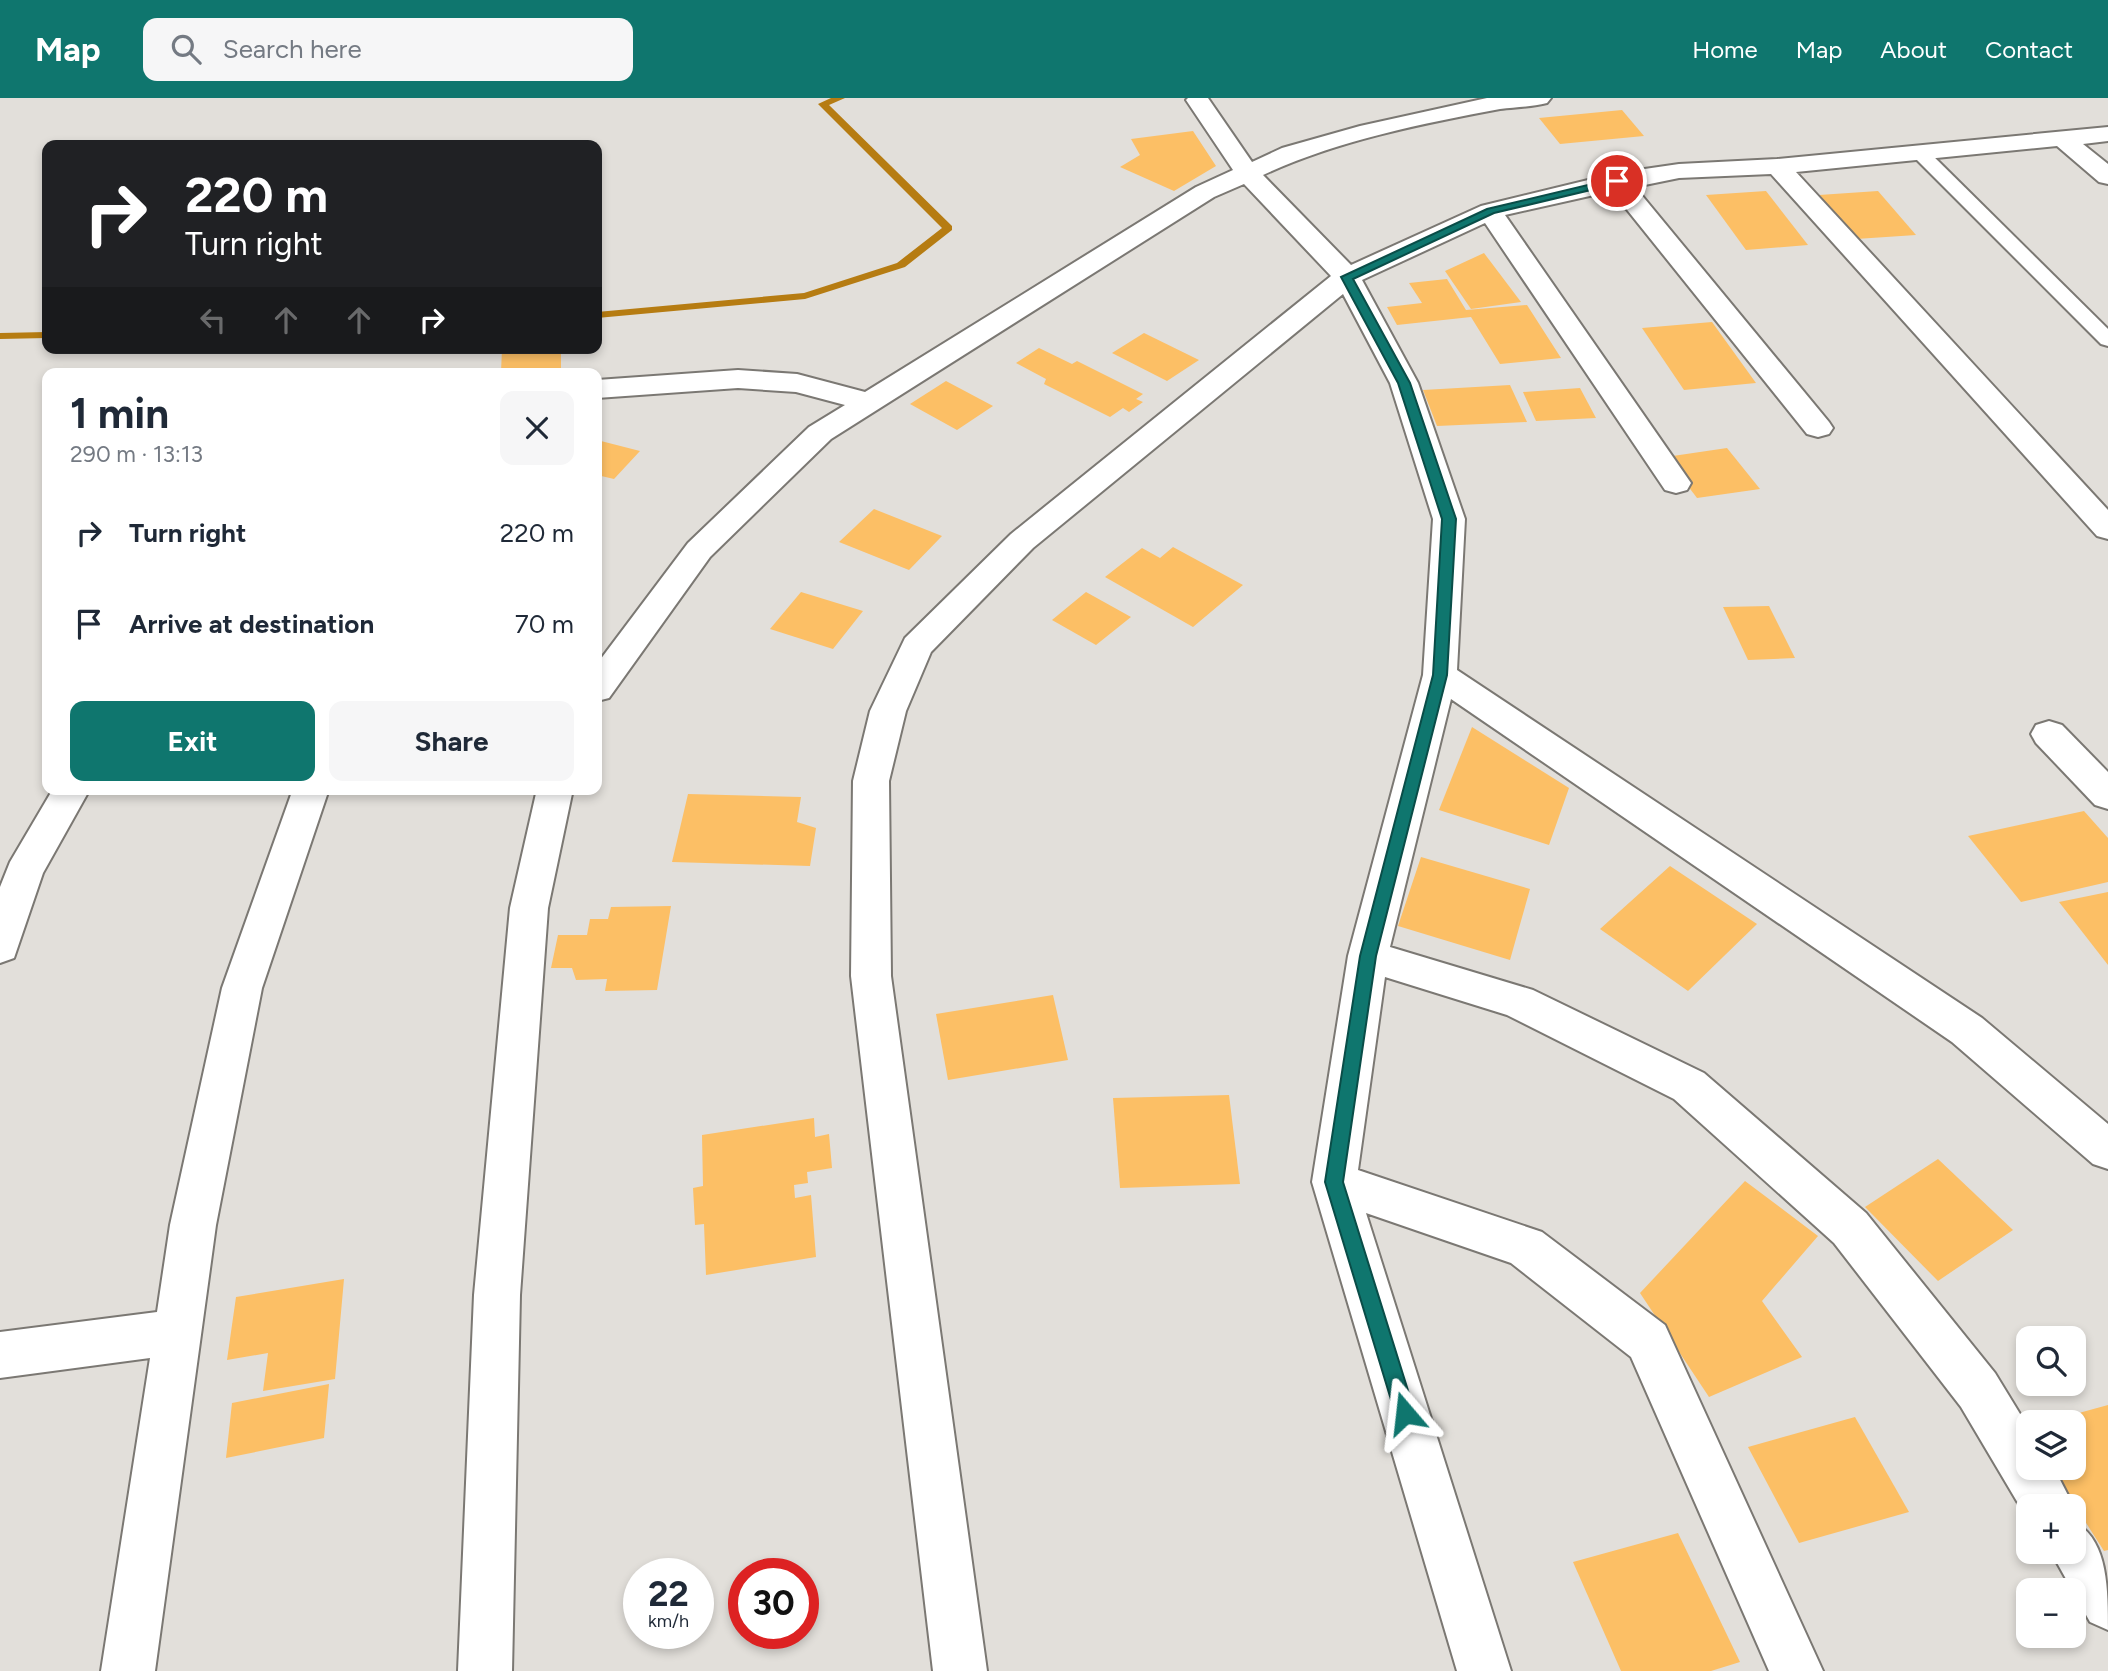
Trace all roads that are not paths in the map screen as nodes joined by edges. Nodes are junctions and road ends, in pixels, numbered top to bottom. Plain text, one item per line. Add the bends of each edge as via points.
1 (1539, 98) edge
2 (1198, 100) dead end
3 (1499, 100) edge
4 (2108, 134) edge
5 (2062, 138) junction
6 (1918, 151) junction
7 (1777, 166) junction
8 (1248, 174) junction
9 (2108, 177) edge
10 (1617, 181) junction
11 (1490, 211) junction
12 (1347, 277) junction
13 (2108, 340) edge
14 (602, 389) edge
15 (870, 402) junction
16 (1818, 428) dead end
17 (1676, 483) dead end
18 (2108, 528) edge
19 (1440, 675) junction
20 (602, 682) edge
21 (2049, 734) dead end
22 (69, 795) edge
23 (309, 795) edge
24 (554, 795) edge
25 (2108, 796) edge
26 (0, 947) edge
27 (1368, 956) junction
28 (2108, 1150) edge
29 (1334, 1182) junction
30 (177, 1332) junction
31 (0, 1355) edge
32 (2041, 1494) edge
33 (2084, 1564) edge
34 (2108, 1604) edge
35 (128, 1671) edge
36 (485, 1671) edge
37 (960, 1671) edge
38 (1484, 1671) edge
39 (1796, 1671) edge

1 - 3 street
2 - 8 street
3 - 8 street via 1291,153
4 - 5 street
5 - 6 street
5 - 9 street
6 - 7 street
6 - 13 lane
7 - 10 street via 1679,171
7 - 18 street
8 - 12 street
8 - 15 street via 1205,192
10 - 11 street
10 - 16 street
11 - 12 street
11 - 17 street
12 - 19 street via 1404,383 1449,519
12 - 37 street via 1023,541 917,646 888,711 871,781 871,975
14 - 15 street via 738,379 797,383
15 - 20 street via 820,433 699,550
19 - 27 street
19 - 28 street via 1967,1030
21 - 25 street
22 - 26 street via 24,872
23 - 30 street via 242,988 193,1225
24 - 36 street via 529,908 498,1281
27 - 29 street
27 - 32 street via 1519,1002 1689,1086 1850,1228 1978,1390
29 - 38 street
29 - 39 street via 1527,1247 1648,1341
30 - 31 street
30 - 35 street
33 - 34 street

